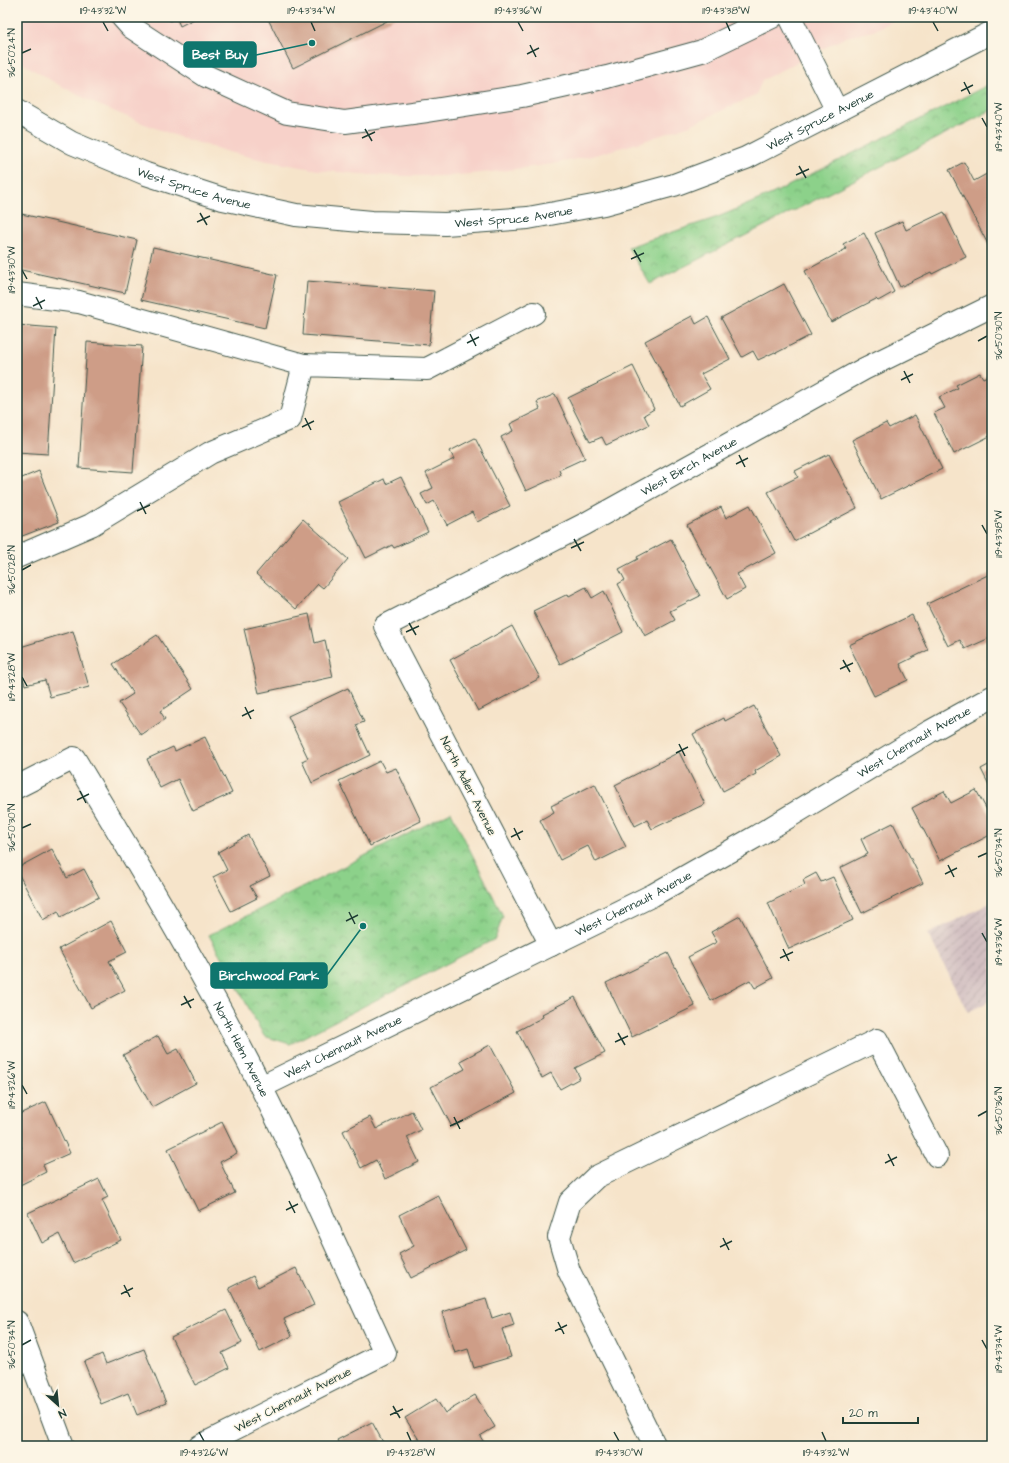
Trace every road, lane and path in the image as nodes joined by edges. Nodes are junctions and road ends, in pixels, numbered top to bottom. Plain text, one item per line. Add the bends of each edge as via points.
1 (122, 17) edge
2 (772, 17) edge
3 (790, 17) edge
4 (992, 32) edge
5 (17, 111) edge
6 (837, 111) junction
7 (17, 294) edge
8 (992, 306) edge
9 (534, 313) dead end
10 (304, 365) junction
11 (17, 557) edge
12 (385, 626) joint
13 (992, 697) edge
14 (17, 787) edge
15 (551, 945) junction
16 (261, 1087) junction
17 (936, 1156) dead end
18 (17, 1322) edge
19 (385, 1353) joint
20 (63, 1446) edge
21 (200, 1446) edge
22 (655, 1446) edge

1 - 2 street via 131,27 206,76 287,114 345,122 522,96 607,77 702,51
3 - 6 street
4 - 6 street, West Spruce Avenue
5 - 6 street, West Spruce Avenue via 72,143 146,174 223,199 296,215 372,222 445,224 528,218 604,204 674,185 746,158
7 - 10 street via 79,302
8 - 12 street, West Birch Avenue via 864,369 585,524
9 - 10 street via 427,369
10 - 11 street via 290,418 210,453 91,525
12 - 15 street, North Adler Avenue
13 - 15 street, West Chennault Avenue via 653,895
14 - 16 street, North Helm Avenue via 74,758 173,924
15 - 16 street, West Chennault Avenue
16 - 19 street, North Helm Avenue
17 - 22 street via 877,1040 596,1177 570,1202 559,1237 569,1271
18 - 20 street
19 - 21 street, West Chennault Avenue

